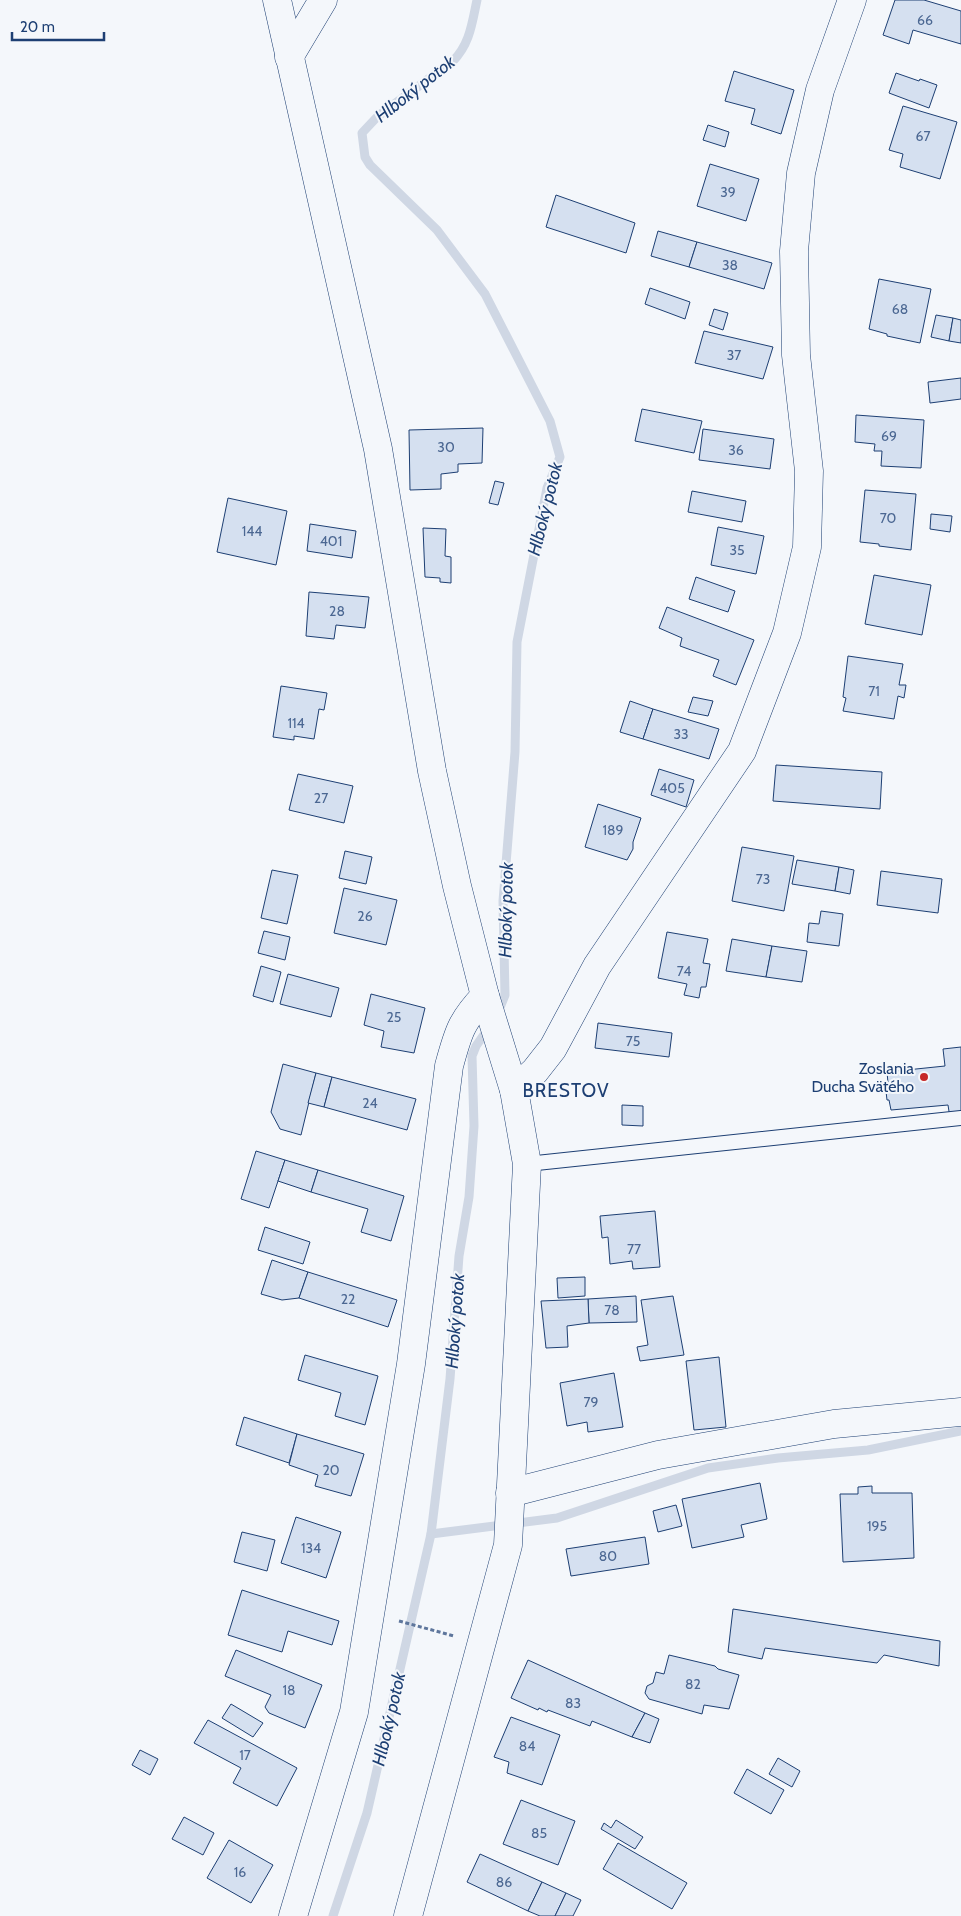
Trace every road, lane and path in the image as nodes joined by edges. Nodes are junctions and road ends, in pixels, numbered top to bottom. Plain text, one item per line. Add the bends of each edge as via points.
1 (277, 0) edge
2 (323, 0) edge
3 (852, 0) edge
4 (289, 57) junction
5 (485, 996) junction
6 (512, 1085) junction
7 (961, 1118) edge
8 (527, 1164) junction
9 (961, 1412) edge
10 (510, 1499) junction
11 (395, 1620) dead end
12 (433, 1630) dead end
13 (293, 1916) edge
14 (408, 1916) edge

1 - 4 street
2 - 4 street
3 - 6 street via 820,90 801,172 794,250 796,355 810,471 807,547 787,633 742,751 597,966 553,1048 535,1071
4 - 5 street via 378,449 432,771
5 - 6 street
5 - 13 street via 458,1032 449,1066 411,1364 354,1712
6 - 8 street
7 - 8 lane
8 - 10 street
9 - 10 street via 834,1424 658,1455
10 - 14 street via 508,1545
11 - 12 path

